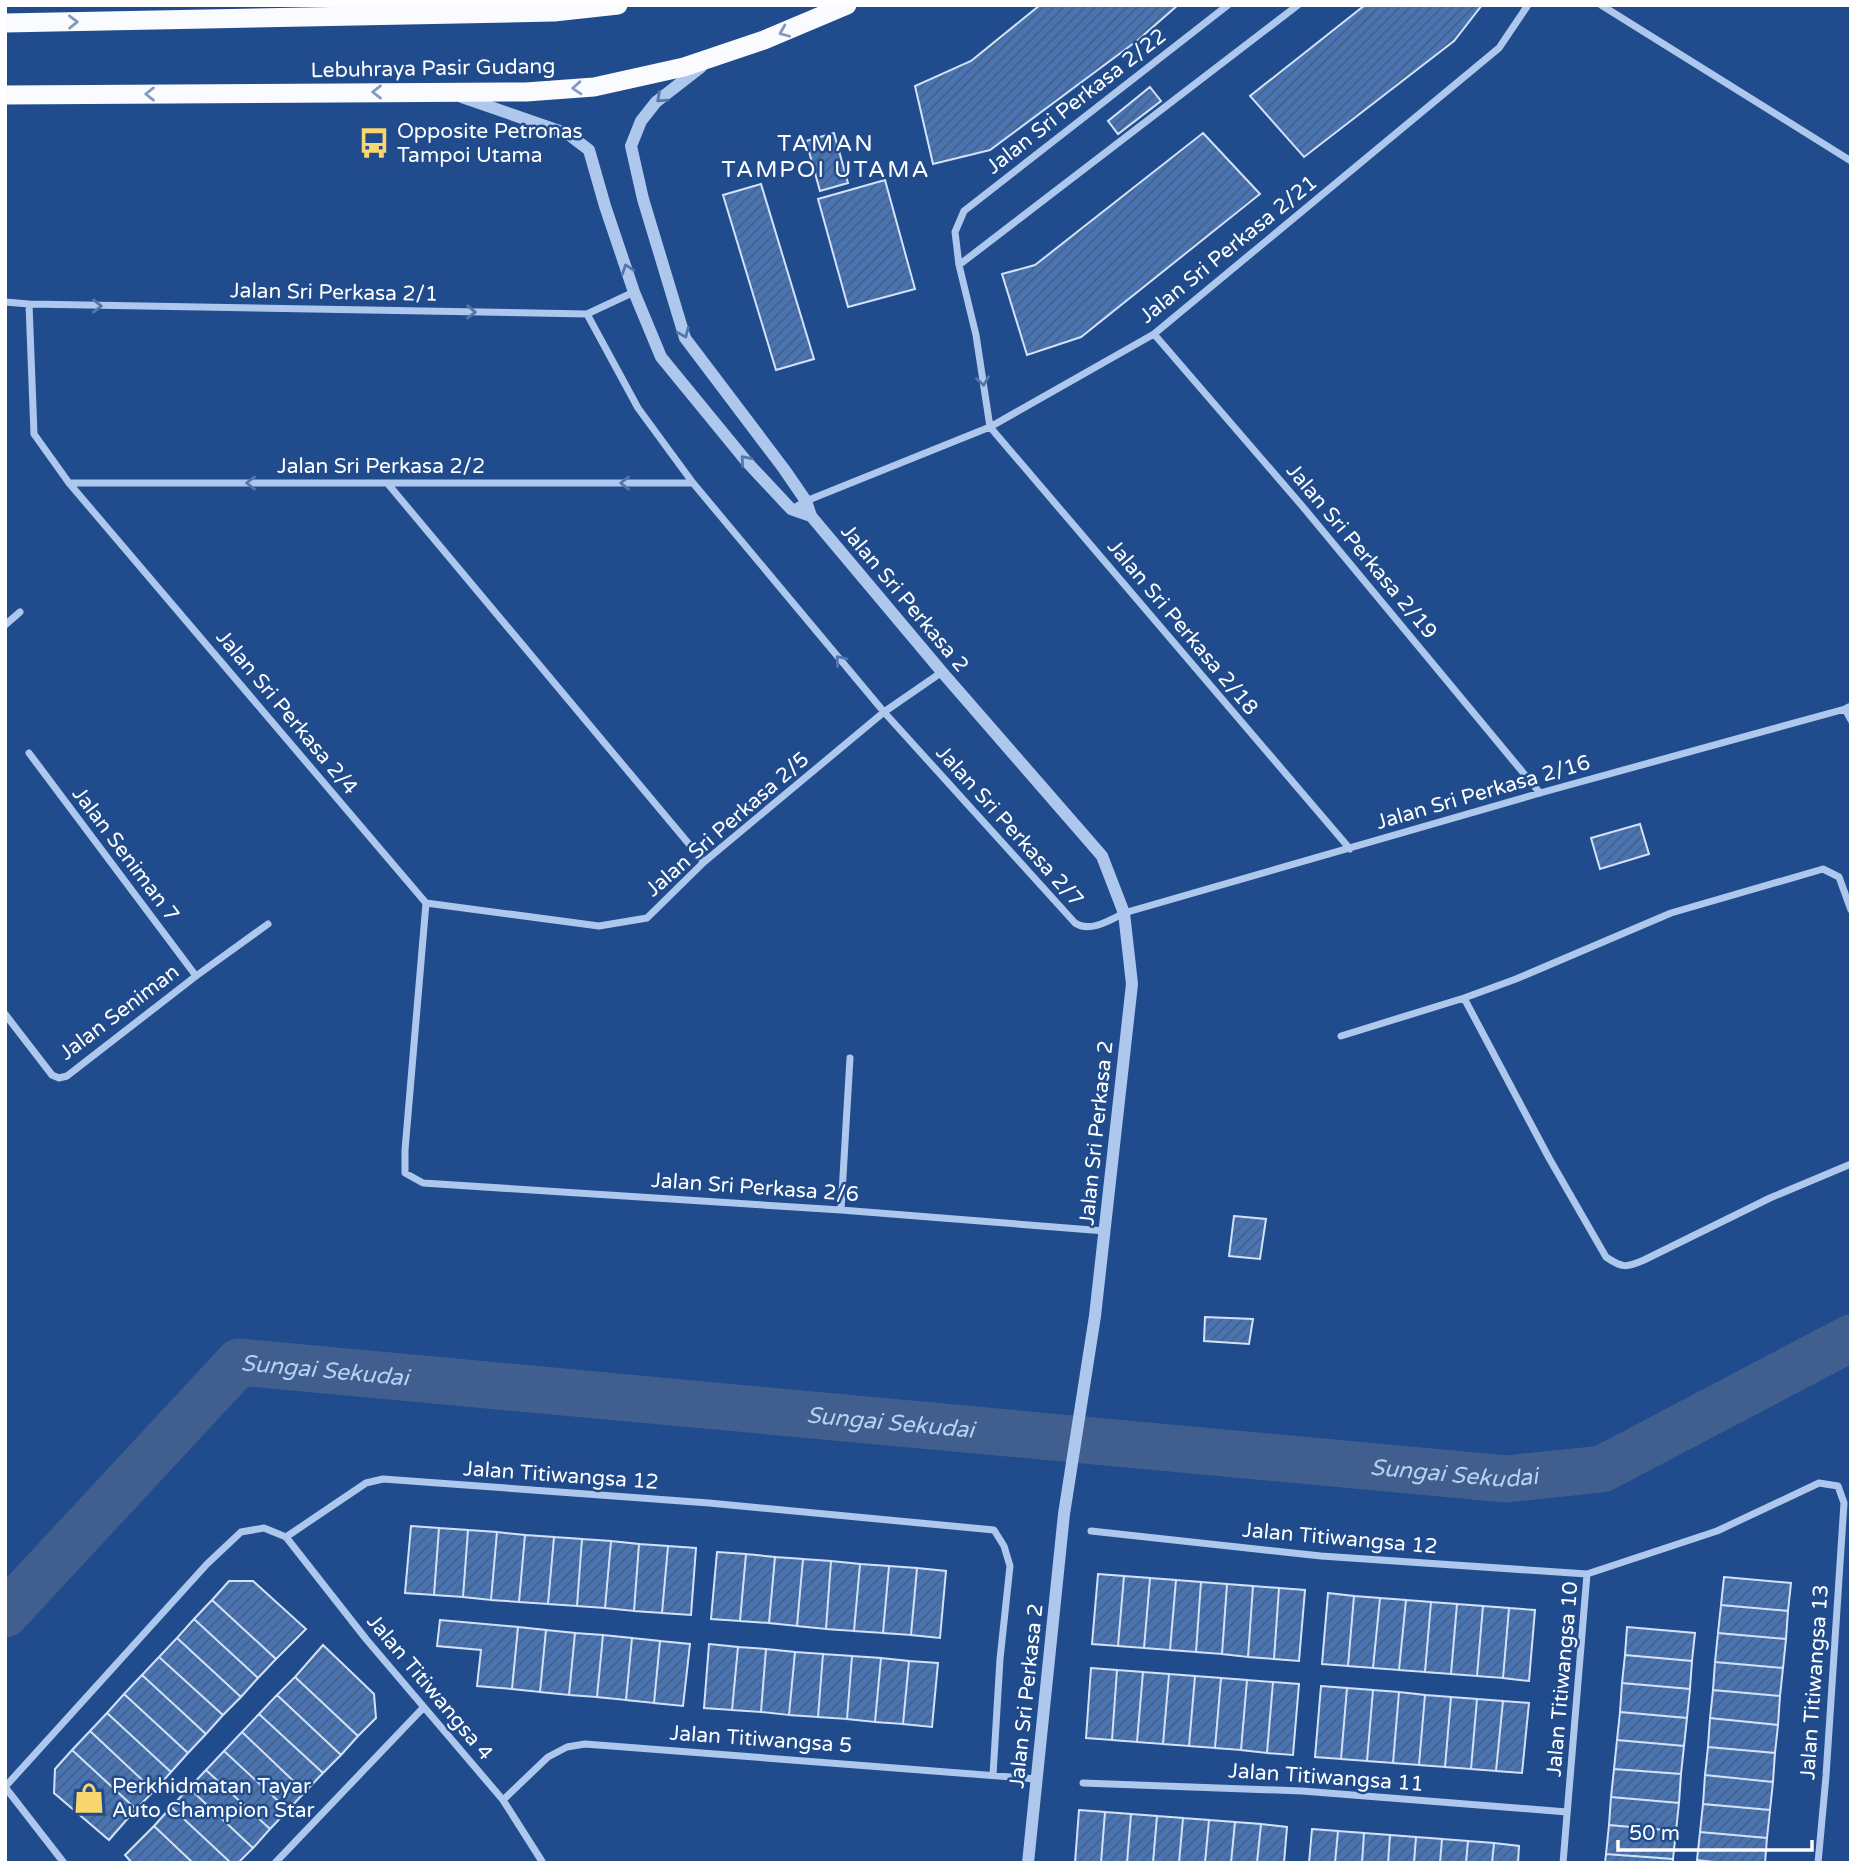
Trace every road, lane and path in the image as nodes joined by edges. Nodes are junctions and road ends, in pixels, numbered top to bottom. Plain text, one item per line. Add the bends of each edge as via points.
1 (618, 5) edge
2 (847, 5) edge
3 (1228, 5) edge
4 (1298, 5) edge
5 (1528, 5) edge
6 (1601, 5) edge
7 (445, 10) edge
8 (5, 23) edge
9 (715, 56) junction
10 (445, 92) junction
11 (5, 95) edge
12 (1851, 161) edge
13 (960, 265) junction
14 (634, 292) junction
15 (5, 303) edge
16 (29, 304) junction
17 (587, 314) junction
18 (1154, 334) junction
19 (990, 427) junction
20 (69, 482) junction
21 (693, 483) junction
22 (388, 484) junction
23 (806, 501) junction
24 (792, 509) junction
25 (811, 516) junction
26 (20, 612) dead end
27 (5, 625) edge
28 (942, 672) junction
29 (1848, 708) edge
30 (884, 712) junction
31 (1851, 720) edge
32 (29, 753) dead end
33 (1540, 793) junction
34 (1350, 849) junction
35 (704, 862) junction
36 (426, 903) junction
37 (1851, 910) edge
38 (1124, 913) junction
39 (268, 924) dead end
40 (196, 976) junction
41 (1464, 998) junction
42 (5, 1014) edge
43 (1341, 1036) dead end
44 (850, 1058) dead end
45 (1851, 1164) edge
46 (841, 1210) junction
47 (1105, 1231) junction
48 (1844, 1503) joint
49 (1091, 1531) dead end
50 (286, 1537) junction
51 (1587, 1574) junction
52 (422, 1708) junction
53 (993, 1775) junction
54 (1037, 1779) junction
55 (1083, 1783) dead end
56 (5, 1787) edge
57 (503, 1800) junction
58 (1567, 1812) junction
59 (64, 1863) edge
60 (275, 1863) edge
61 (544, 1863) edge
62 (1028, 1863) edge
63 (1563, 1863) edge
64 (1818, 1863) edge

1 - 7 highway via 554,12
2 -> 9 highway, Lebuhraya Pasir Gudang
3 - 13 street, Jalan Sri Perkasa 2/22 via 964,211 955,232
4 - 13 street
5 - 18 street, Jalan Sri Perkasa 2/21 via 1499,48
6 - 12 street
8 -> 7 highway
9 -> 10 highway, Lebuhraya Pasir Gudang via 594,87
9 -> 23 street, Jalan Sri Perkasa 2 via 656,102 641,121 631,146 685,338
10 -> 11 highway, Lebuhraya Pasir Gudang
14 -> 10 street, Jalan Sri Perkasa 2 via 589,150 568,134
13 -> 19 street
14 - 17 street, Jalan Sri Perkasa 2/1
24 -> 14 street, Jalan Sri Perkasa 2 via 661,357
15 - 16 street, Jalan Sri Perkasa 2/1
16 -> 17 street, Jalan Sri Perkasa 2/1
16 - 20 street, Jalan Sri Perkasa 2/4 via 34,434
17 - 21 street via 638,408
18 - 19 street, Jalan Sri Perkasa 2/21
18 - 33 street, Jalan Sri Perkasa 2/19
19 - 23 street, Jalan Sri Perkasa 2/21
19 - 34 street, Jalan Sri Perkasa 2/18
22 -> 20 street, Jalan Sri Perkasa 2/2
20 - 36 street, Jalan Sri Perkasa 2/4
21 -> 22 street, Jalan Sri Perkasa 2/2
30 -> 21 street
22 - 35 street
23 - 24 street, Jalan Sri Perkasa 2/21
23 - 25 street, Jalan Sri Perkasa 2
24 - 25 street, Jalan Sri Perkasa 2
25 - 28 street, Jalan Sri Perkasa 2
26 - 27 street
28 - 30 street, Jalan Sri Perkasa 2/5
28 - 38 street, Jalan Sri Perkasa 2 via 1102,856
29 - 31 street
29 - 33 street, Jalan Sri Perkasa 2/16
30 - 35 street, Jalan Sri Perkasa 2/5
30 - 38 street, Jalan Sri Perkasa 2/7 via 1075,923 1094,926
32 - 40 street, Jalan Seniman 7
33 - 34 street, Jalan Sri Perkasa 2/16
34 - 38 street, Jalan Sri Perkasa 2/16
35 - 36 street, Jalan Sri Perkasa 2/5 via 647,918 599,926
36 - 46 street, Jalan Sri Perkasa 2/6 via 405,1172 423,1182
37 - 41 street via 1839,877 1823,869 1671,913
38 - 47 street, Jalan Sri Perkasa 2 via 1132,984
39 - 40 street, Jalan Seniman
40 - 42 street, Jalan Seniman via 59,1078
41 - 43 street
41 - 45 street via 1606,1257 1618,1265 1644,1261 1770,1198
44 - 46 street
46 - 47 street, Jalan Sri Perkasa 2/6
47 - 54 street, Jalan Sri Perkasa 2 via 1064,1514
48 - 51 street, Jalan Titiwangsa 10 via 1838,1486 1819,1483 1717,1531
48 - 64 street, Jalan Titiwangsa 13
49 - 51 street, Jalan Titiwangsa 12 via 1321,1556
50 - 52 street, Jalan Titiwangsa 4
50 - 53 street, Jalan Titiwangsa 12 via 366,1483 383,1479 994,1530 1010,1566
50 - 56 street via 264,1528 241,1532
51 - 58 street, Jalan Titiwangsa 10
52 - 57 street, Jalan Titiwangsa 4
52 - 60 street
53 - 54 street, Jalan Titiwangsa 5
53 - 57 street, Jalan Titiwangsa 5 via 585,1744 567,1746 548,1757
54 - 62 street, Jalan Sri Perkasa 2
55 - 58 street, Jalan Titiwangsa 11 via 1302,1791
56 - 59 street
57 - 61 street, Jalan Titiwangsa 4
58 - 63 street, Jalan Titiwangsa 10

